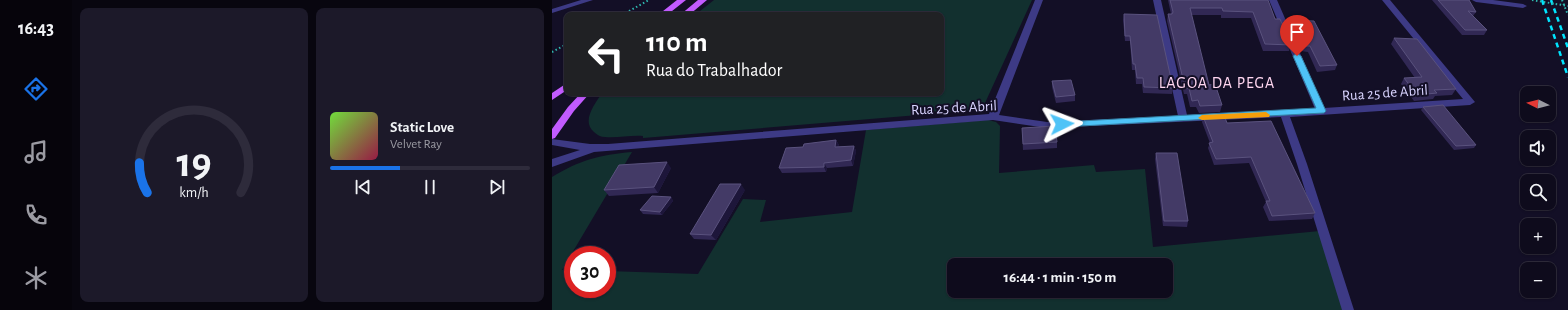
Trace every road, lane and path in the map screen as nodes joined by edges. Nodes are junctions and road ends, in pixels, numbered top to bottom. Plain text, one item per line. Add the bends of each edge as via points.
1 (589, 0) edge
2 (648, 0) edge
3 (682, 0) edge
4 (703, 0) edge
5 (1039, 0) edge
6 (1157, 0) edge
7 (1273, 0) edge
8 (1386, 0) edge
9 (1476, 0) edge
10 (1532, 0) edge
11 (1562, 0) edge
12 (1523, 6) dead end
13 (1568, 6) edge
14 (552, 11) edge
15 (627, 12) edge
16 (666, 12) edge
17 (688, 12) edge
18 (1568, 15) edge
19 (564, 46) edge
20 (552, 52) edge
21 (564, 88) edge
22 (583, 96) edge
23 (552, 97) edge
24 (1321, 111) junction
25 (1284, 114) junction
26 (993, 117) junction
27 (1183, 118) junction
28 (552, 136) edge
29 (552, 142) edge
30 (608, 148) junction
31 (552, 163) edge
32 (1348, 310) edge

1 - 14 street
2 - 15 path
3 - 16 main road
4 - 17 main road
5 - 26 street
6 - 27 street
7 - 24 street
8 - 24 street, Rua 25 de Abril via 1470,102
9 - 12 street
10 - 13 path, bridge
11 - 18 path
19 - 20 path
21 - 23 main road
22 - 28 main road
24 - 25 street, Rua 25 de Abril
25 - 27 street, Rua 25 de Abril
25 - 32 street
26 - 27 street, Rua 25 de Abril via 1047,125
26 - 30 street, Rua 25 de Abril
29 - 30 street
30 - 31 street via 584,151

